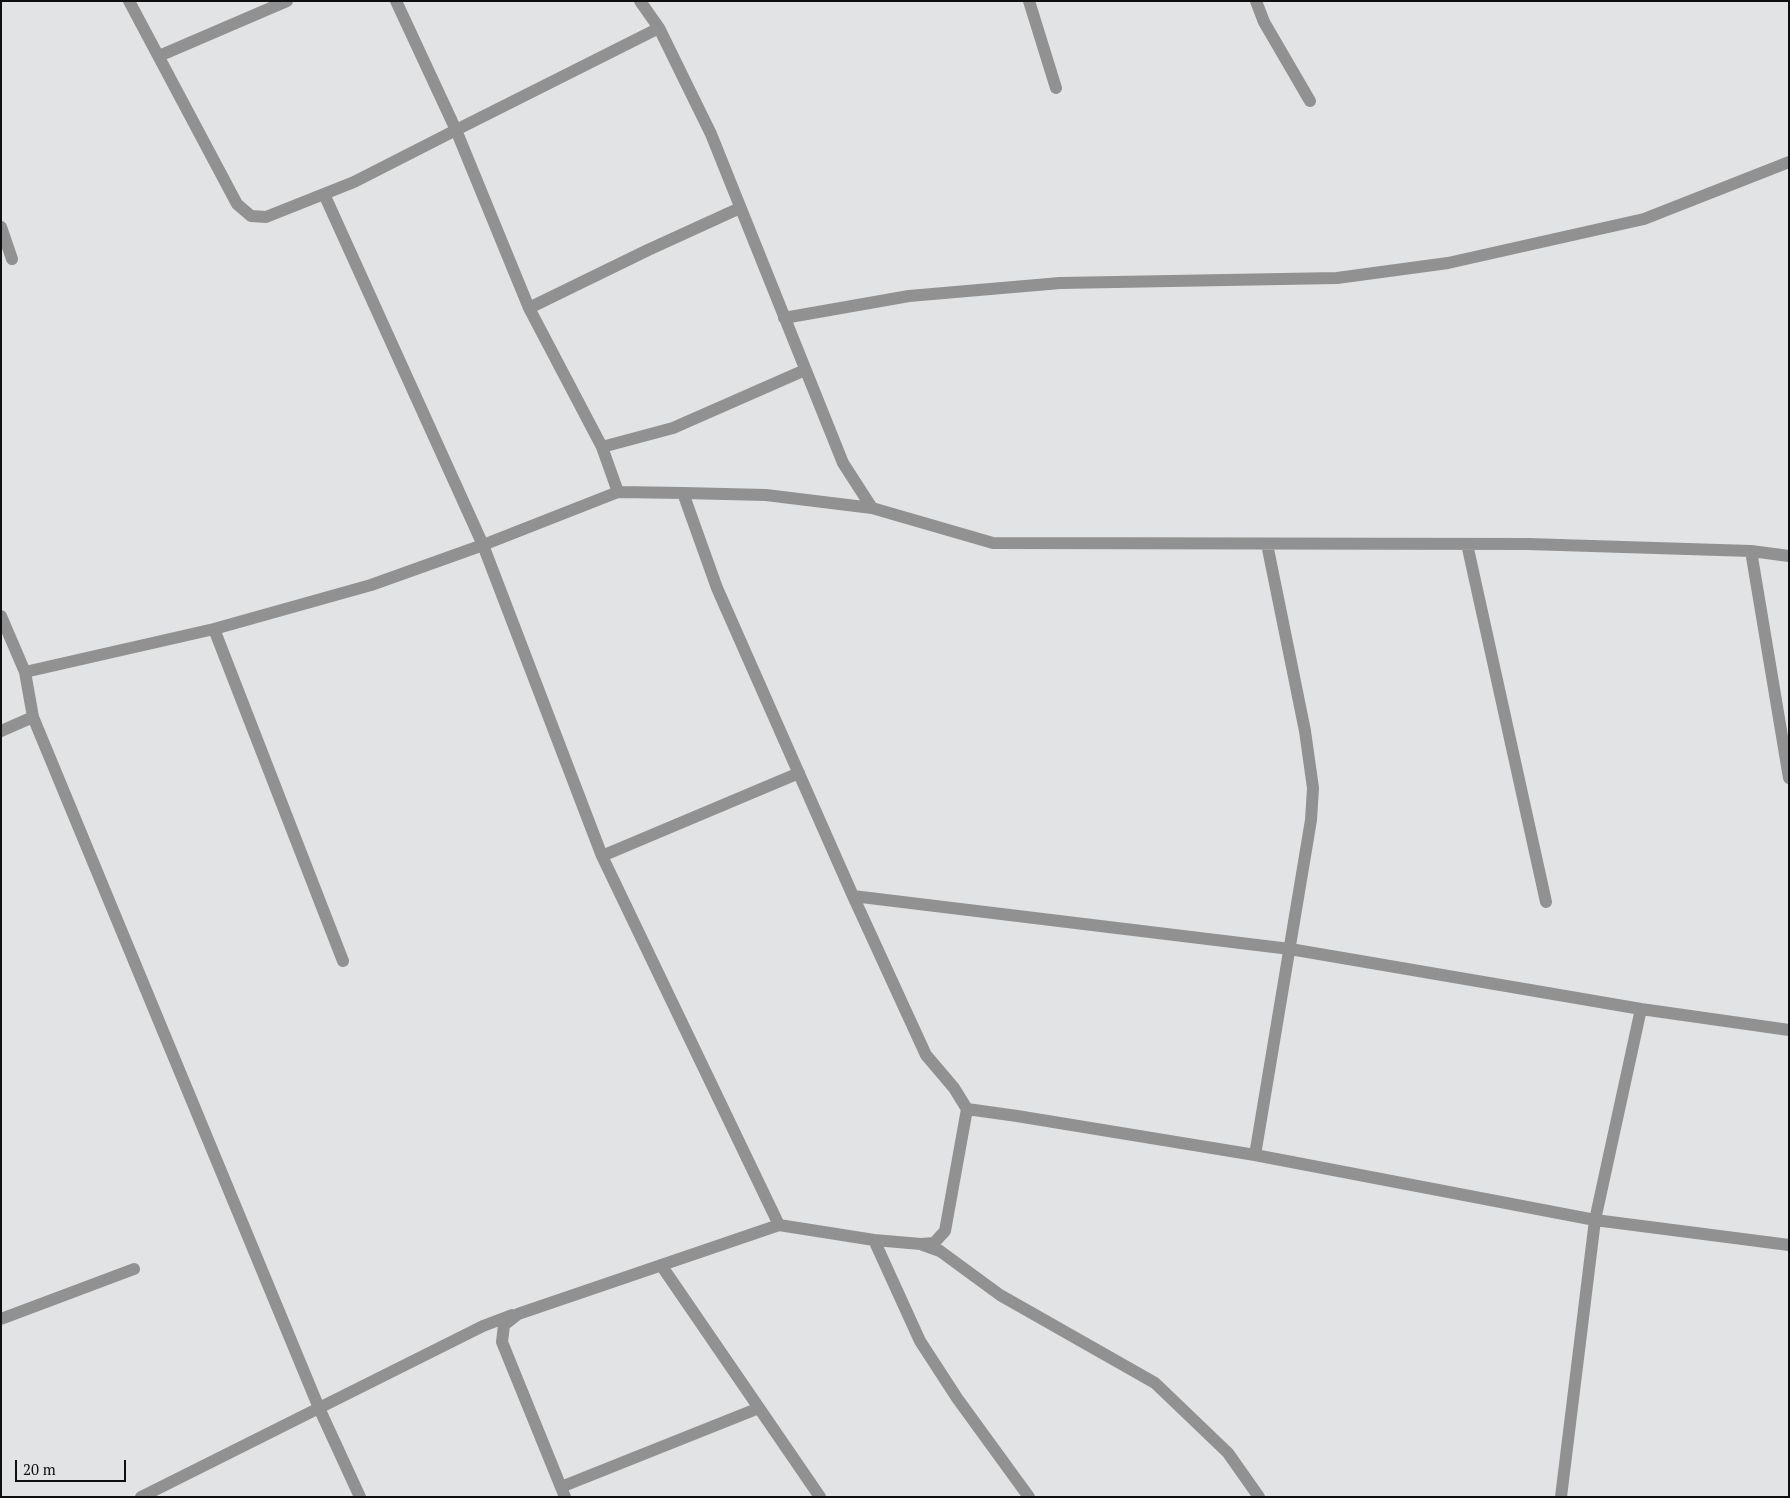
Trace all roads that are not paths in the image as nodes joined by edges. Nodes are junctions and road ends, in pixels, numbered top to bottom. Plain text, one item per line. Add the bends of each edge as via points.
1 (129, 1) edge
2 (287, 1) edge
3 (396, 1) edge
4 (640, 1) edge
5 (1029, 1) edge
6 (1256, 1) edge
7 (659, 28) junction
8 (159, 56) junction
9 (1056, 88) dead end
10 (1310, 101) dead end
11 (456, 130) junction
12 (1789, 162) edge
13 (324, 194) junction
14 (740, 208) junction
15 (1, 227) edge
16 (12, 259) dead end
17 (529, 308) junction
18 (784, 318) junction
19 (805, 370) junction
20 (602, 447) junction
21 (618, 492) junction
22 (683, 493) junction
23 (872, 508) junction
24 (1267, 544) junction
25 (1467, 544) junction
26 (483, 545) junction
27 (1751, 551) junction
28 (1789, 556) edge
29 (1, 616) edge
30 (214, 628) junction
31 (25, 672) junction
32 (34, 717) junction
33 (1, 731) edge
34 (798, 773) junction
35 (1789, 778) edge
36 (602, 856) junction
37 (853, 896) junction
38 (1546, 902) dead end
39 (1290, 950) junction
40 (344, 961) dead end
41 (1640, 1008) junction
42 (1789, 1030) edge
43 (967, 1109) junction
44 (1255, 1155) junction
45 (1595, 1220) junction
46 (779, 1225) junction
47 (874, 1240) junction
48 (921, 1244) junction
49 (1789, 1245) edge
50 (661, 1265) junction
51 (134, 1269) dead end
52 (518, 1314) junction
53 (1, 1319) edge
54 (319, 1408) junction
55 (759, 1408) junction
56 (563, 1492) edge
57 (141, 1497) edge
58 (360, 1497) edge
59 (820, 1497) edge
60 (1029, 1497) edge
61 (1259, 1497) edge
62 (1561, 1497) edge

1 - 8 street
2 - 8 street
3 - 11 street
4 - 7 street
5 - 9 street
6 - 10 street via 1264,22
7 - 11 street
7 - 14 street via 711,134
8 - 13 street via 237,204 251,216 266,217
11 - 13 street
11 - 17 street
12 - 18 street via 1644,219 1448,263 1337,278 1050,284 909,296
13 - 26 street
14 - 17 street
14 - 18 street
15 - 16 street
17 - 20 street
18 - 19 street
19 - 20 street via 673,428
19 - 23 street via 843,463
20 - 21 street
21 - 22 street
21 - 26 street
22 - 23 street via 766,495
22 - 34 street via 717,588
23 - 24 street via 993,544
24 - 25 street
24 - 39 street via 1305,731 1313,788 1311,820
25 - 27 street
25 - 38 street
26 - 30 street via 371,585
26 - 36 street
27 - 28 street
27 - 35 street
29 - 31 street
30 - 31 street
30 - 40 street
31 - 32 street
32 - 33 street
32 - 54 street
34 - 36 street
34 - 37 street
36 - 46 street
37 - 39 street
37 - 43 street via 926,1055
39 - 41 street
39 - 44 street
41 - 42 street
41 - 45 street
43 - 44 street
43 - 48 street via 945,1231 934,1243
44 - 45 street
45 - 49 street
45 - 62 street
46 - 47 street
46 - 50 street
47 - 48 street
47 - 60 street via 920,1341
48 - 61 street via 940,1251 1000,1295 1155,1383 1228,1453
50 - 52 street
50 - 55 street
51 - 53 street
52 - 54 street via 483,1326
52 - 56 street via 504,1326 502,1342
54 - 57 street
54 - 58 street
55 - 56 street
55 - 59 street

